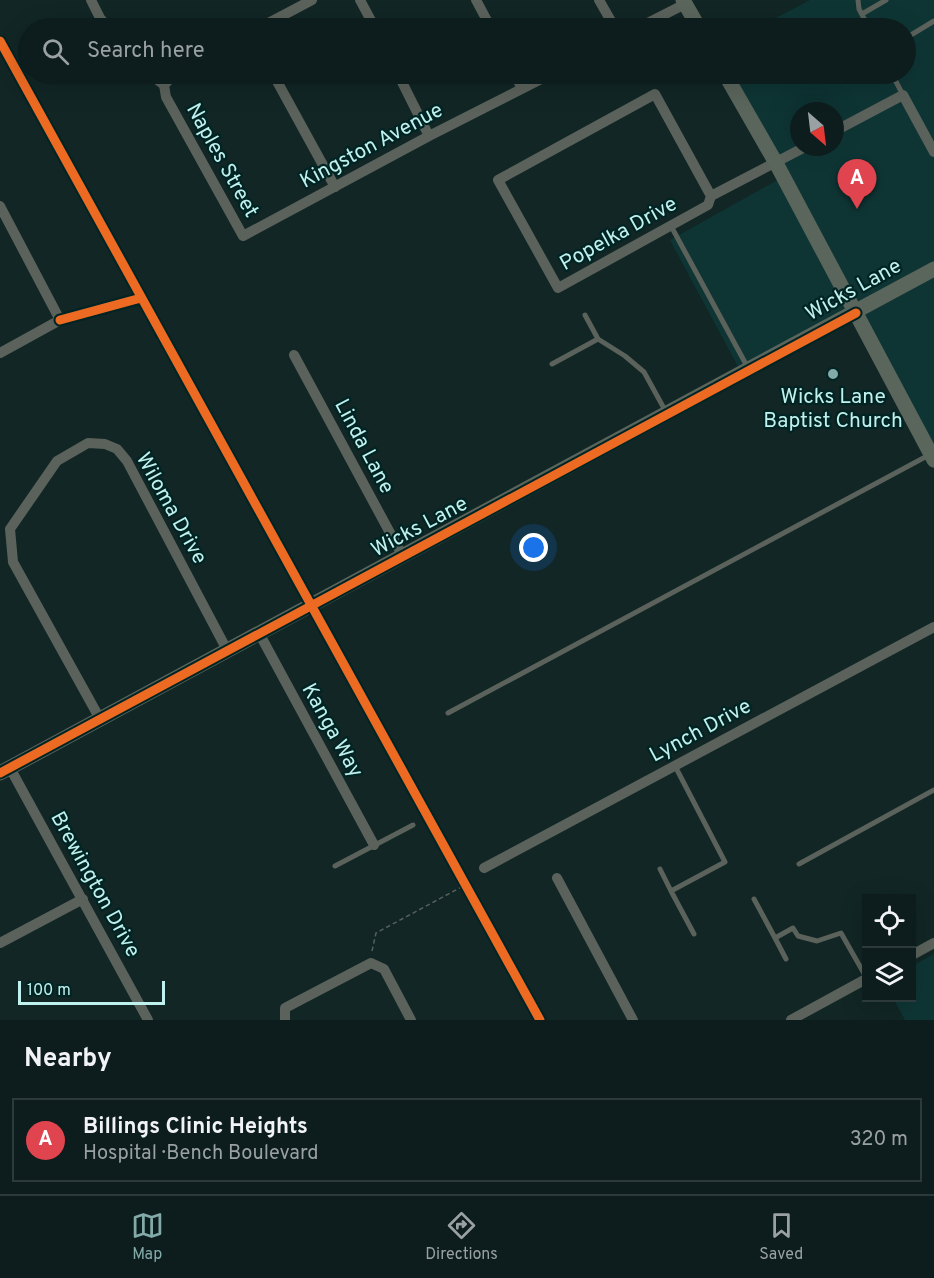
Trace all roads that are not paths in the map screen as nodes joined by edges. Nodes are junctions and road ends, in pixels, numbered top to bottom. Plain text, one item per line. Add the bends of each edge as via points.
1 (91, 0) edge
2 (312, 0) edge
3 (360, 0) edge
4 (476, 0) edge
5 (599, 0) edge
6 (858, 0) edge
7 (886, 0) edge
8 (684, 2) edge
9 (862, 14) junction
10 (100, 18) edge
11 (278, 18) edge
12 (370, 18) edge
13 (486, 18) edge
14 (609, 18) edge
15 (656, 18) edge
16 (693, 18) edge
17 (864, 18) edge
18 (934, 21) edge
19 (916, 32) edge
20 (278, 84) edge
21 (403, 84) edge
22 (520, 84) edge
23 (530, 84) edge
24 (731, 84) edge
25 (897, 84) edge
26 (164, 85) edge
27 (522, 88) junction
28 (903, 95) junction
29 (844, 125) edge
30 (429, 136) junction
31 (934, 152) edge
32 (790, 155) edge
33 (776, 163) junction
34 (335, 187) junction
35 (711, 196) junction
36 (0, 206) edge
37 (671, 226) junction
38 (243, 237) joint
39 (934, 269) edge
40 (855, 312) junction
41 (585, 315) dead end
42 (598, 339) junction
43 (0, 353) edge
44 (294, 355) dead end
45 (552, 364) dead end
46 (749, 369) junction
47 (667, 414) junction
48 (932, 457) edge
49 (402, 555) junction
50 (934, 627) edge
51 (258, 633) junction
52 (227, 650) junction
53 (448, 714) dead end
54 (100, 719) junction
55 (675, 766) junction
56 (5, 770) edge
57 (934, 790) edge
58 (413, 825) dead end
59 (374, 845) junction
60 (799, 864) dead end
61 (335, 866) dead end
62 (484, 868) road end
63 (660, 869) dead end
64 (557, 878) dead end
65 (671, 891) junction
66 (82, 899) junction
67 (754, 899) dead end
68 (694, 934) dead end
69 (775, 938) junction
70 (934, 943) edge
71 (0, 944) edge
72 (916, 953) edge
73 (786, 959) dead end
74 (862, 969) edge
75 (862, 981) edge
76 (148, 1020) edge
77 (285, 1020) edge
78 (411, 1020) edge
79 (633, 1020) edge
80 (791, 1020) edge

1 - 10 street
2 - 11 street
3 - 12 street
4 - 13 street
5 - 14 street
6 - 9 lane
7 - 9 lane
8 - 15 street
8 - 16 street
9 - 17 lane
18 - 19 lane
20 - 34 street
21 - 30 street
22 - 27 street
23 - 27 street, Kingston Avenue
24 - 33 street
25 - 28 lane
26 - 38 street, Naples Street via 166,97
27 - 30 street, Kingston Avenue
28 - 29 street
28 - 31 street
30 - 34 street, Kingston Avenue
32 - 33 street, Popelka Drive
33 - 35 street, Popelka Drive
33 - 40 street
34 - 38 street, Kingston Avenue
35 - 37 street, Popelka Drive via 708,205
35 - 37 street, Popelka Drive via 655,94 498,180 558,288
36 - 43 street via 60,321
37 - 46 lane
39 - 40 street, Wicks Lane
40 - 46 street, Wicks Lane
40 - 48 street
41 - 42 lane
42 - 45 lane
42 - 47 lane via 644,372
44 - 49 street, Linda Lane
46 - 47 street, Wicks Lane
47 - 49 street, Wicks Lane
48 - 53 lane
49 - 51 street, Wicks Lane
50 - 55 street, Lynch Drive
51 - 52 street, Wicks Lane
51 - 59 street, Kanga Way
52 - 54 street, Wicks Lane
52 - 54 street, Wiloma Drive via 127,461 105,444 88,442 57,461 10,529 13,562
54 - 56 street, Wicks Lane
55 - 62 street, Lynch Drive
55 - 65 lane via 725,862
56 - 66 street, Brewington Drive
57 - 60 lane
58 - 59 lane
59 - 61 lane
63 - 65 lane
64 - 79 street
65 - 68 lane
66 - 71 street
66 - 76 street, Brewington Drive
67 - 69 lane
69 - 73 lane
69 - 74 lane via 794,928 798,936 817,941 842,933
70 - 72 street
75 - 80 street
77 - 78 street via 285,1008 371,963 384,969

